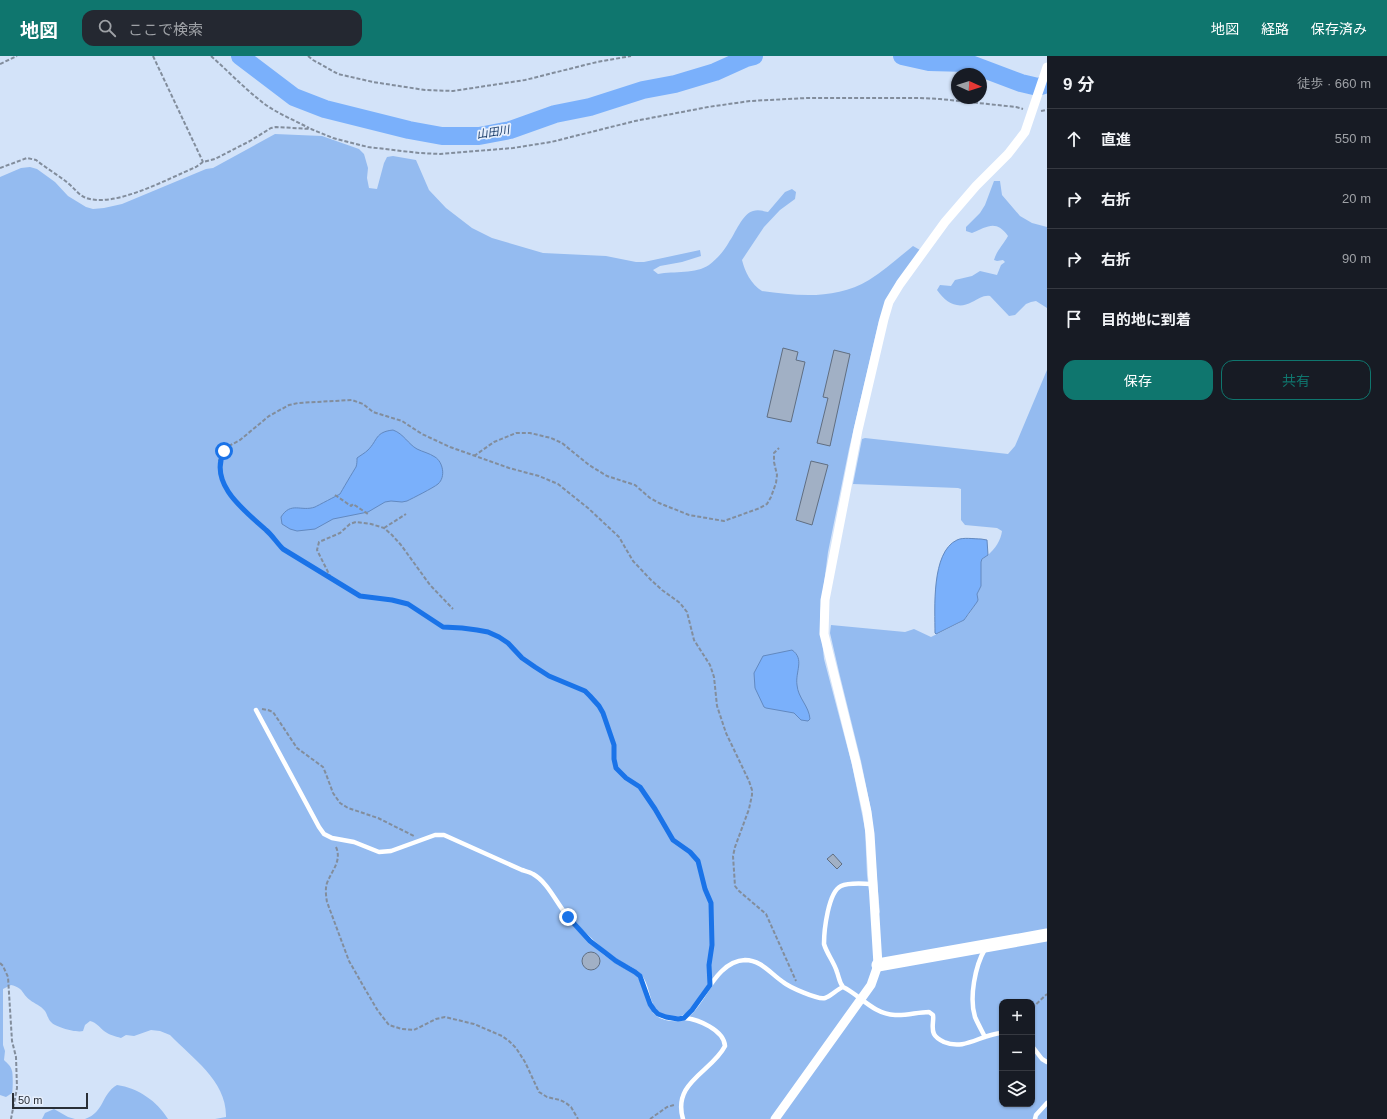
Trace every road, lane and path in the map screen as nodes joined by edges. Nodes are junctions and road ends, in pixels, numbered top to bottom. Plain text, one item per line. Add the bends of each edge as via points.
1 (17, 56) edge
2 (153, 56) edge
3 (211, 56) edge
4 (308, 56) edge
5 (631, 56) edge
6 (0, 64) edge
7 (1047, 67) edge
8 (1033, 109) junction
9 (311, 129) junction
10 (203, 162) junction
11 (0, 168) edge
12 (778, 448) dead end
13 (474, 456) junction
14 (335, 495) dead end
15 (368, 514) dead end
16 (406, 514) dead end
17 (384, 528) junction
18 (331, 578) junction
19 (453, 609) dead end
20 (256, 710) joint
21 (332, 838) junction
22 (422, 840) junction
23 (873, 884) junction
24 (1047, 935) edge
25 (987, 946) junction
26 (0, 963) edge
27 (878, 965) junction
28 (710, 985) junction
29 (843, 987) junction
30 (797, 989) junction
31 (1047, 994) edge
32 (1035, 1005) edge
33 (684, 1018) junction
34 (999, 1034) edge
35 (985, 1037) junction
36 (1035, 1050) edge
37 (1047, 1062) edge
38 (1047, 1103) edge
39 (682, 1106) junction
40 (11, 1119) edge
41 (578, 1119) edge
42 (650, 1119) edge
43 (683, 1119) edge
44 (775, 1119) edge
45 (1035, 1119) edge

1 - 6 path
2 - 10 path
3 - 9 path via 263,103
4 - 5 path via 338,74 366,81 425,90 453,91 526,80
7 - 8 street
8 - 9 path via 940,99 814,98 750,101 641,120 551,142 440,154 368,147
8 - 23 street via 1025,132 945,222 889,302 858,430 825,600 824,634 867,812
9 - 10 path via 271,128 215,159
10 - 11 path via 121,198 103,201 82,197 68,183 31,158
12 - 13 path via 774,453 776,484 767,504 724,521 689,515 659,503 634,485 607,476 589,466 562,443 544,436 516,433 494,442
13 - 18 path via 422,434 402,422 373,412 352,400 289,405 269,416 229,446 224,451 219,467 232,498 268,531 283,549
13 - 30 path via 558,484 619,537 633,561 687,612 694,640 710,665 714,677 717,706 726,733 752,790 749,809 733,856 735,886 766,914 795,977
14 - 15 path
16 - 17 path
17 - 18 path via 356,522 340,533 319,542 317,550
17 - 19 path via 402,545 430,584
18 - 28 path via 360,596 408,604 443,627 477,630 499,637 522,658 549,676 585,691 599,706 614,745 616,768 640,787 673,840 698,861 711,903
20 - 21 lane via 318,827
20 - 22 path via 273,712 297,748 323,767 333,793 340,803
21 - 22 lane via 354,842 380,852 391,851
21 - 41 path via 339,856 327,884 327,902 349,961 371,1000 389,1024 414,1030 445,1017 474,1024 502,1036 516,1048 539,1092 566,1103
22 - 33 lane via 444,835 533,874 548,888 568,917 590,941 640,976 650,1004 658,1014
23 - 27 street
23 - 29 lane via 839,887 834,892 830,904 824,944
24 - 25 street
25 - 27 street
25 - 35 lane via 981,956 976,976 973,1006 975,1017
26 - 40 path via 8,977 12,1041 16,1057 17,1088
27 - 44 street via 872,985
28 - 30 lane via 724,968 736,961 750,960 763,965 784,983
28 - 33 lane
29 - 30 lane via 825,998 816,998
29 - 35 lane via 883,1013 893,1015 929,1012 933,1015 934,1035 945,1042 961,1045
31 - 32 path
33 - 39 lane via 702,1022 716,1031 723,1037 725,1046 689,1085
34 - 35 lane
36 - 37 lane
38 - 45 lane
39 - 42 path via 667,1107
39 - 43 lane

